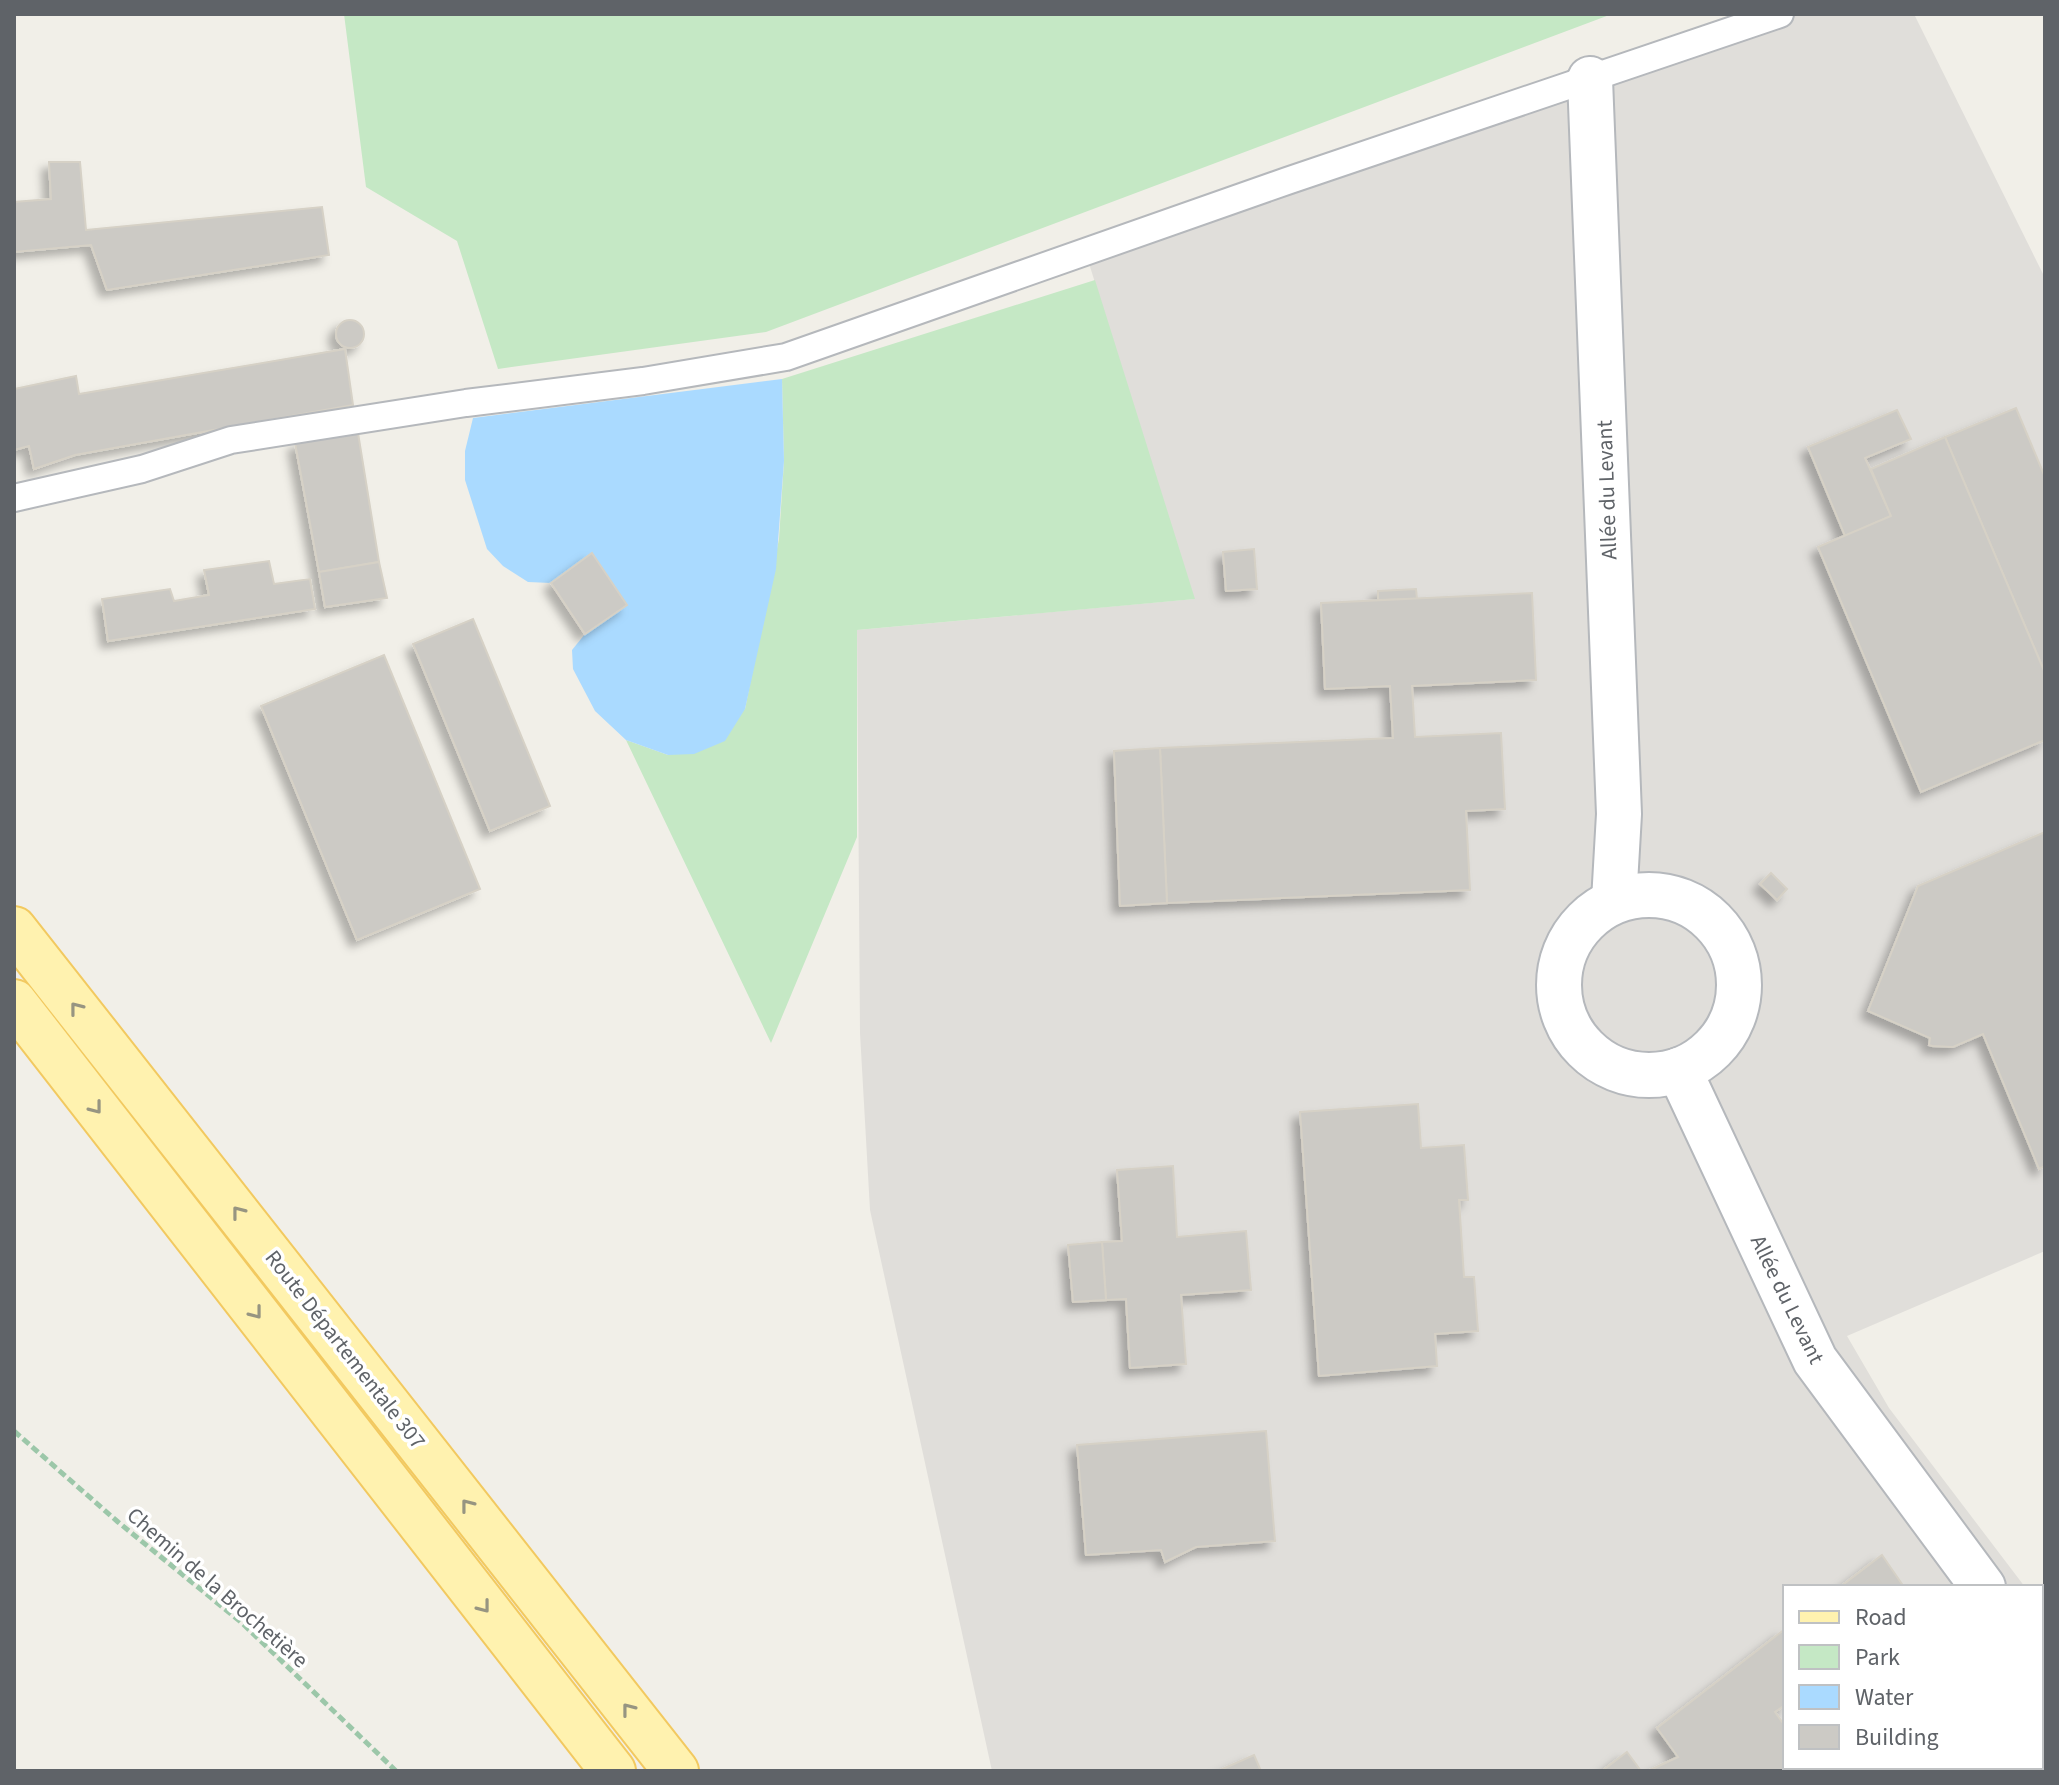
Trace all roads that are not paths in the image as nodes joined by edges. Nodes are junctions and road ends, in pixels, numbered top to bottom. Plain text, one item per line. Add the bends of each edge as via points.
1 (1780, 14) edge
2 (1590, 79) junction
3 (14, 498) edge
4 (1614, 901) junction
5 (14, 929) edge
6 (14, 1002) edge
7 (1679, 1070) junction
8 (1982, 1585) edge
9 (613, 1771) edge
10 (676, 1771) edge

1 - 2 lane
2 - 3 lane via 786,357 231,440 142,469
2 - 4 street, Allée du Levant via 1619,814
4 - 7 street via 1591,916 1561,962 1559,990 1565,1017 1578,1041 1599,1060 1652,1075
4 - 7 street via 1643,895 1698,909 1719,928 1734,953 1740,981 1724,1036
10 -> 5 main road, Route Départementale 307
6 -> 9 main road
7 - 8 street, Allée du Levant via 1815,1360

